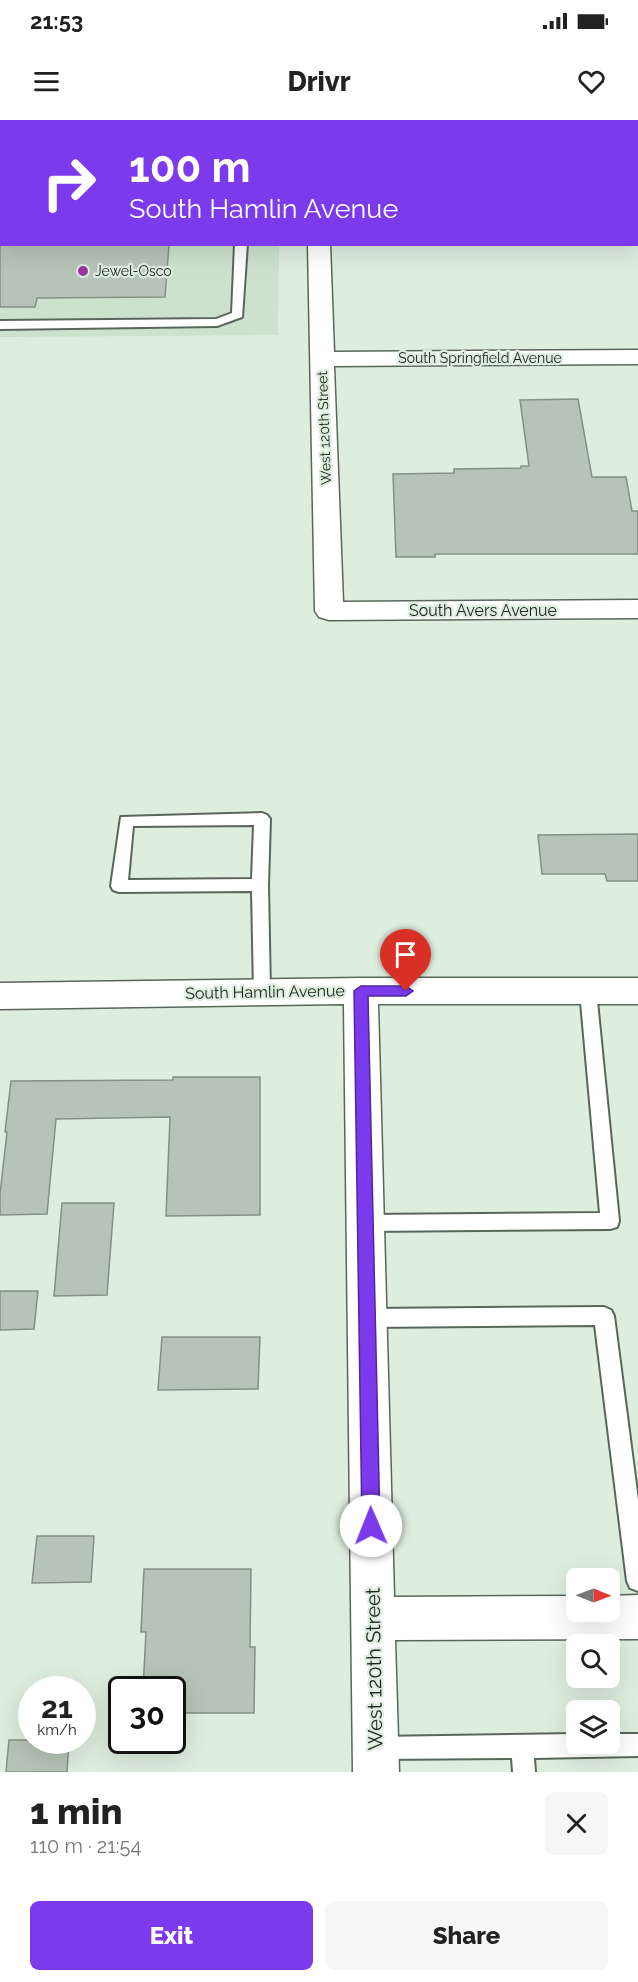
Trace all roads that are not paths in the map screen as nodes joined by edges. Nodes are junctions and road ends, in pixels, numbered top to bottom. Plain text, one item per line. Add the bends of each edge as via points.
1 (241, 246) edge
2 (319, 246) edge
3 (0, 325) edge
4 (638, 357) edge
5 (322, 359) junction
6 (638, 609) edge
7 (329, 612) joint
8 (260, 885) junction
9 (361, 991) junction
10 (588, 991) junction
11 (638, 991) edge
12 (262, 992) junction
13 (0, 996) edge
14 (366, 1223) junction
15 (368, 1318) junction
16 (638, 1581) edge
17 (638, 1617) edge
18 (373, 1619) junction
19 (638, 1745) edge
20 (522, 1746) junction
21 (376, 1760) edge
22 (524, 1772) edge

1 - 3 lane via 238,315 217,322
2 - 5 street, West 120th Street
4 - 5 street, South Springfield Avenue
5 - 7 street, West 120th Street
6 - 7 street, South Avers Avenue
8 - 8 lane via 262,819 126,821 119,886
8 - 12 lane
9 - 10 street, South Hamlin Avenue
9 - 12 street, South Hamlin Avenue
9 - 14 street, West 120th Street
10 - 11 street, South Hamlin Avenue
10 - 14 lane via 610,1221
12 - 13 street, South Hamlin Avenue
14 - 15 street, West 120th Street
15 - 16 lane via 604,1316
15 - 18 street, West 120th Street
17 - 18 street
18 - 21 street, West 120th Street
19 - 20 lane
20 - 21 lane
20 - 22 lane

